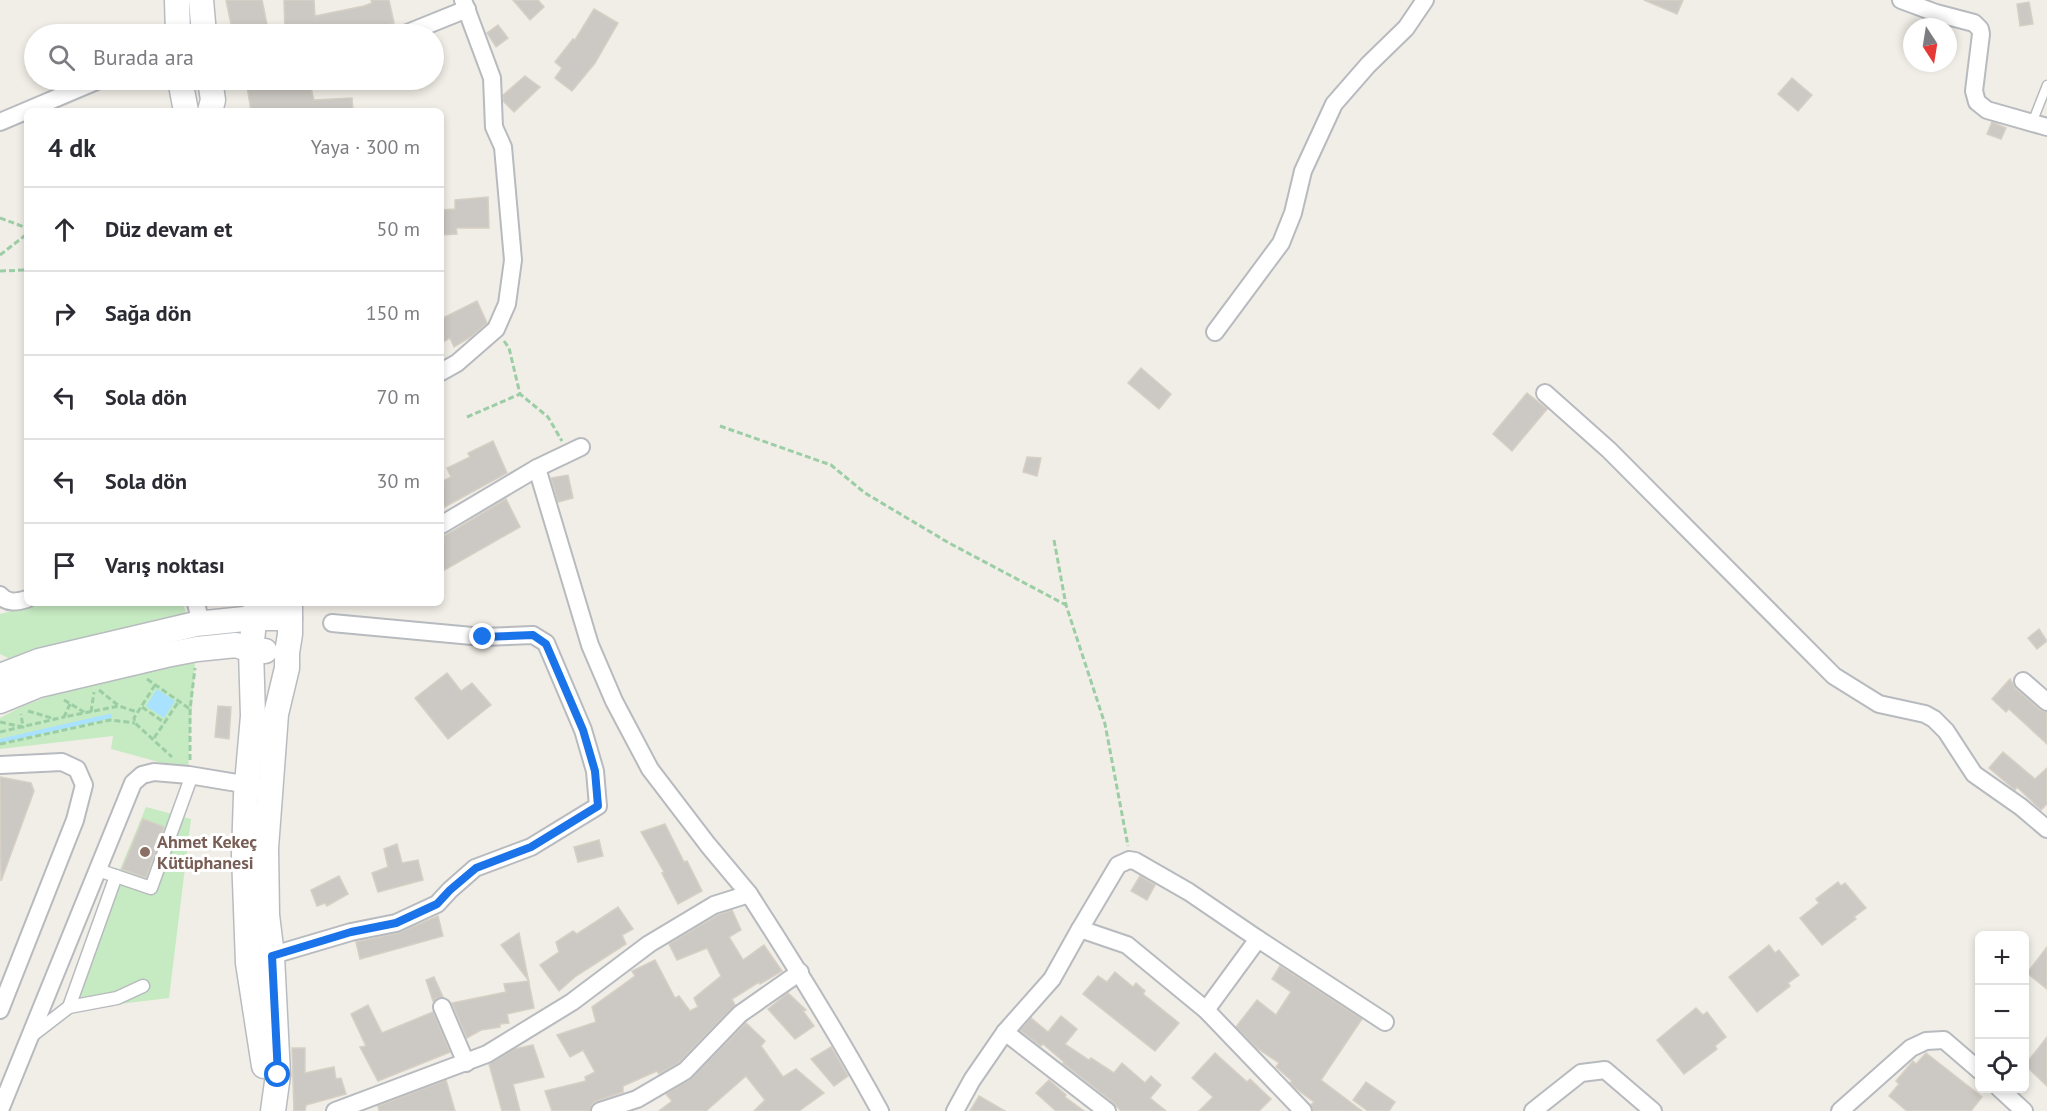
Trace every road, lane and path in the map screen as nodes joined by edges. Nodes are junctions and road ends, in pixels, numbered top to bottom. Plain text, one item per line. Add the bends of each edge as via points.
1 (177, 0) edge
2 (201, 0) edge
3 (1425, 0) edge
4 (1901, 0) edge
5 (465, 5) edge
6 (178, 24) edge
7 (203, 24) edge
8 (426, 24) edge
9 (2047, 85) edge
10 (75, 90) edge
11 (182, 90) edge
12 (212, 90) edge
13 (33, 108) edge
14 (185, 108) edge
15 (211, 108) edge
16 (24, 112) edge
17 (0, 122) edge
18 (2040, 125) edge
19 (0, 218) edge
20 (24, 227) edge
21 (24, 236) edge
22 (0, 255) edge
23 (24, 270) edge
24 (0, 272) edge
25 (496, 329) junction
26 (1215, 332) dead end
27 (444, 370) edge
28 (1545, 393) dead end
29 (520, 394) junction
30 (467, 417) dead end
31 (720, 426) dead end
32 (575, 450) joint
33 (537, 468) junction
34 (444, 523) edge
35 (1054, 540) dead end
36 (0, 595) edge
37 (24, 600) edge
38 (1066, 605) junction
39 (255, 610) edge
40 (290, 610) edge
41 (199, 614) edge
42 (332, 623) dead end
43 (197, 649) junction
44 (251, 650) junction
45 (287, 653) junction
46 (126, 664) junction
47 (0, 676) edge
48 (2023, 681) dead end
49 (155, 685) junction
50 (95, 687) dead end
51 (0, 701) edge
52 (179, 701) junction
53 (2047, 702) edge
54 (70, 704) dead end
55 (142, 707) junction
56 (190, 709) junction
57 (137, 712) junction
58 (91, 713) junction
59 (64, 717) junction
60 (55, 719) junction
61 (0, 722) edge
62 (135, 723) junction
63 (165, 723) junction
64 (23, 727) junction
65 (0, 732) edge
66 (154, 738) junction
67 (0, 744) edge
68 (0, 765) edge
69 (191, 775) junction
70 (247, 785) junction
71 (271, 788) junction
72 (2047, 829) edge
73 (244, 859) junction
74 (1130, 860) junction
75 (188, 861) dead end
76 (98, 870) junction
77 (116, 876) junction
78 (749, 894) junction
79 (1080, 929) junction
80 (1258, 939) junction
81 (272, 956) junction
82 (248, 963) junction
83 (800, 972) junction
84 (143, 986) dead end
85 (69, 1007) junction
86 (442, 1007) dead end
87 (0, 1010) edge
88 (1206, 1010) junction
89 (1386, 1022) dead end
90 (1005, 1032) junction
91 (29, 1038) junction
92 (466, 1063) junction
93 (1975, 1067) edge
94 (2004, 1093) edge
95 (0, 1110) edge
96 (272, 1111) edge
97 (335, 1111) edge
98 (600, 1111) edge
99 (880, 1111) edge
100 (955, 1111) edge
101 (1107, 1111) edge
102 (1302, 1111) edge
103 (1533, 1111) edge
104 (1653, 1111) edge
105 (1840, 1111) edge
106 (2024, 1111) edge

1 - 6 main road
2 - 7 main road
3 - 26 street via 1406,28 1334,104 1303,171 1281,243
4 - 18 street via 1974,23 1981,34 1974,91 1977,102 1987,110
5 - 8 street
5 - 25 street via 492,78 494,127 502,147 508,204 513,261 507,304
9 - 18 lane
10 - 13 street
11 - 14 main road
12 - 15 main road
16 - 17 street
19 - 20 path
21 - 22 path
23 - 24 path
25 - 27 street
25 - 29 path via 509,348
28 - 72 street via 1609,450 1834,676 1879,704 1935,719 1974,774
29 - 30 path
29 - 32 path via 548,417
31 - 38 path via 831,465 865,493
32 - 33 street
33 - 34 street
33 - 78 street via 590,645 614,701 650,770
35 - 38 path
36 - 37 street via 15,602
38 - 74 path via 1105,724
39 - 40 main road
39 - 41 main road
39 - 44 main road
40 - 45 main road
41 - 47 main road
42 - 81 street via 483,637 533,635 546,644 583,730 595,771 598,806 531,847 476,868 437,904 396,923
43 - 44 main road via 236,645
43 - 46 main road
43 - 56 path
44 - 45 main road
44 - 70 main road via 253,716
45 - 71 main road via 276,714
46 - 49 path
46 - 51 main road via 39,685
48 - 53 street
49 - 52 path
49 - 55 path
50 - 58 path
52 - 56 path
52 - 63 path
54 - 59 path
55 - 57 path
55 - 63 path
56 - 69 path
57 - 58 path via 119,706
57 - 62 path
58 - 59 path
59 - 60 path
60 - 64 path
60 - 64 path via 20,709
61 - 64 path
62 - 66 path
62 - 67 path via 110,720
63 - 66 path
64 - 65 path
66 - 69 path
68 - 87 street via 62,762 77,769 84,785 75,820
69 - 70 street
69 - 76 street via 149,772 137,778
69 - 77 street via 151,888
70 - 71 street
70 - 73 main road
71 - 81 main road via 266,848
73 - 75 path
73 - 82 main road
74 - 79 street via 1118,865
74 - 80 street via 1189,892
76 - 77 street
76 - 91 street
77 - 85 street
78 - 83 street
78 - 92 street via 714,905 668,932 572,1002
79 - 88 street via 1127,945
79 - 90 street via 1052,979
80 - 88 street
80 - 89 street
81 - 82 street
81 - 96 main road via 278,1075
82 - 96 main road
83 - 98 street via 740,1014 686,1071 637,1099
83 - 99 street
84 - 85 street via 117,998
85 - 91 street
86 - 92 street
88 - 102 street
90 - 100 street
90 - 101 street
91 - 95 street
92 - 97 street
93 - 105 street via 1944,1040 1926,1041 1911,1048
94 - 106 street
103 - 104 street via 1581,1073 1605,1070

